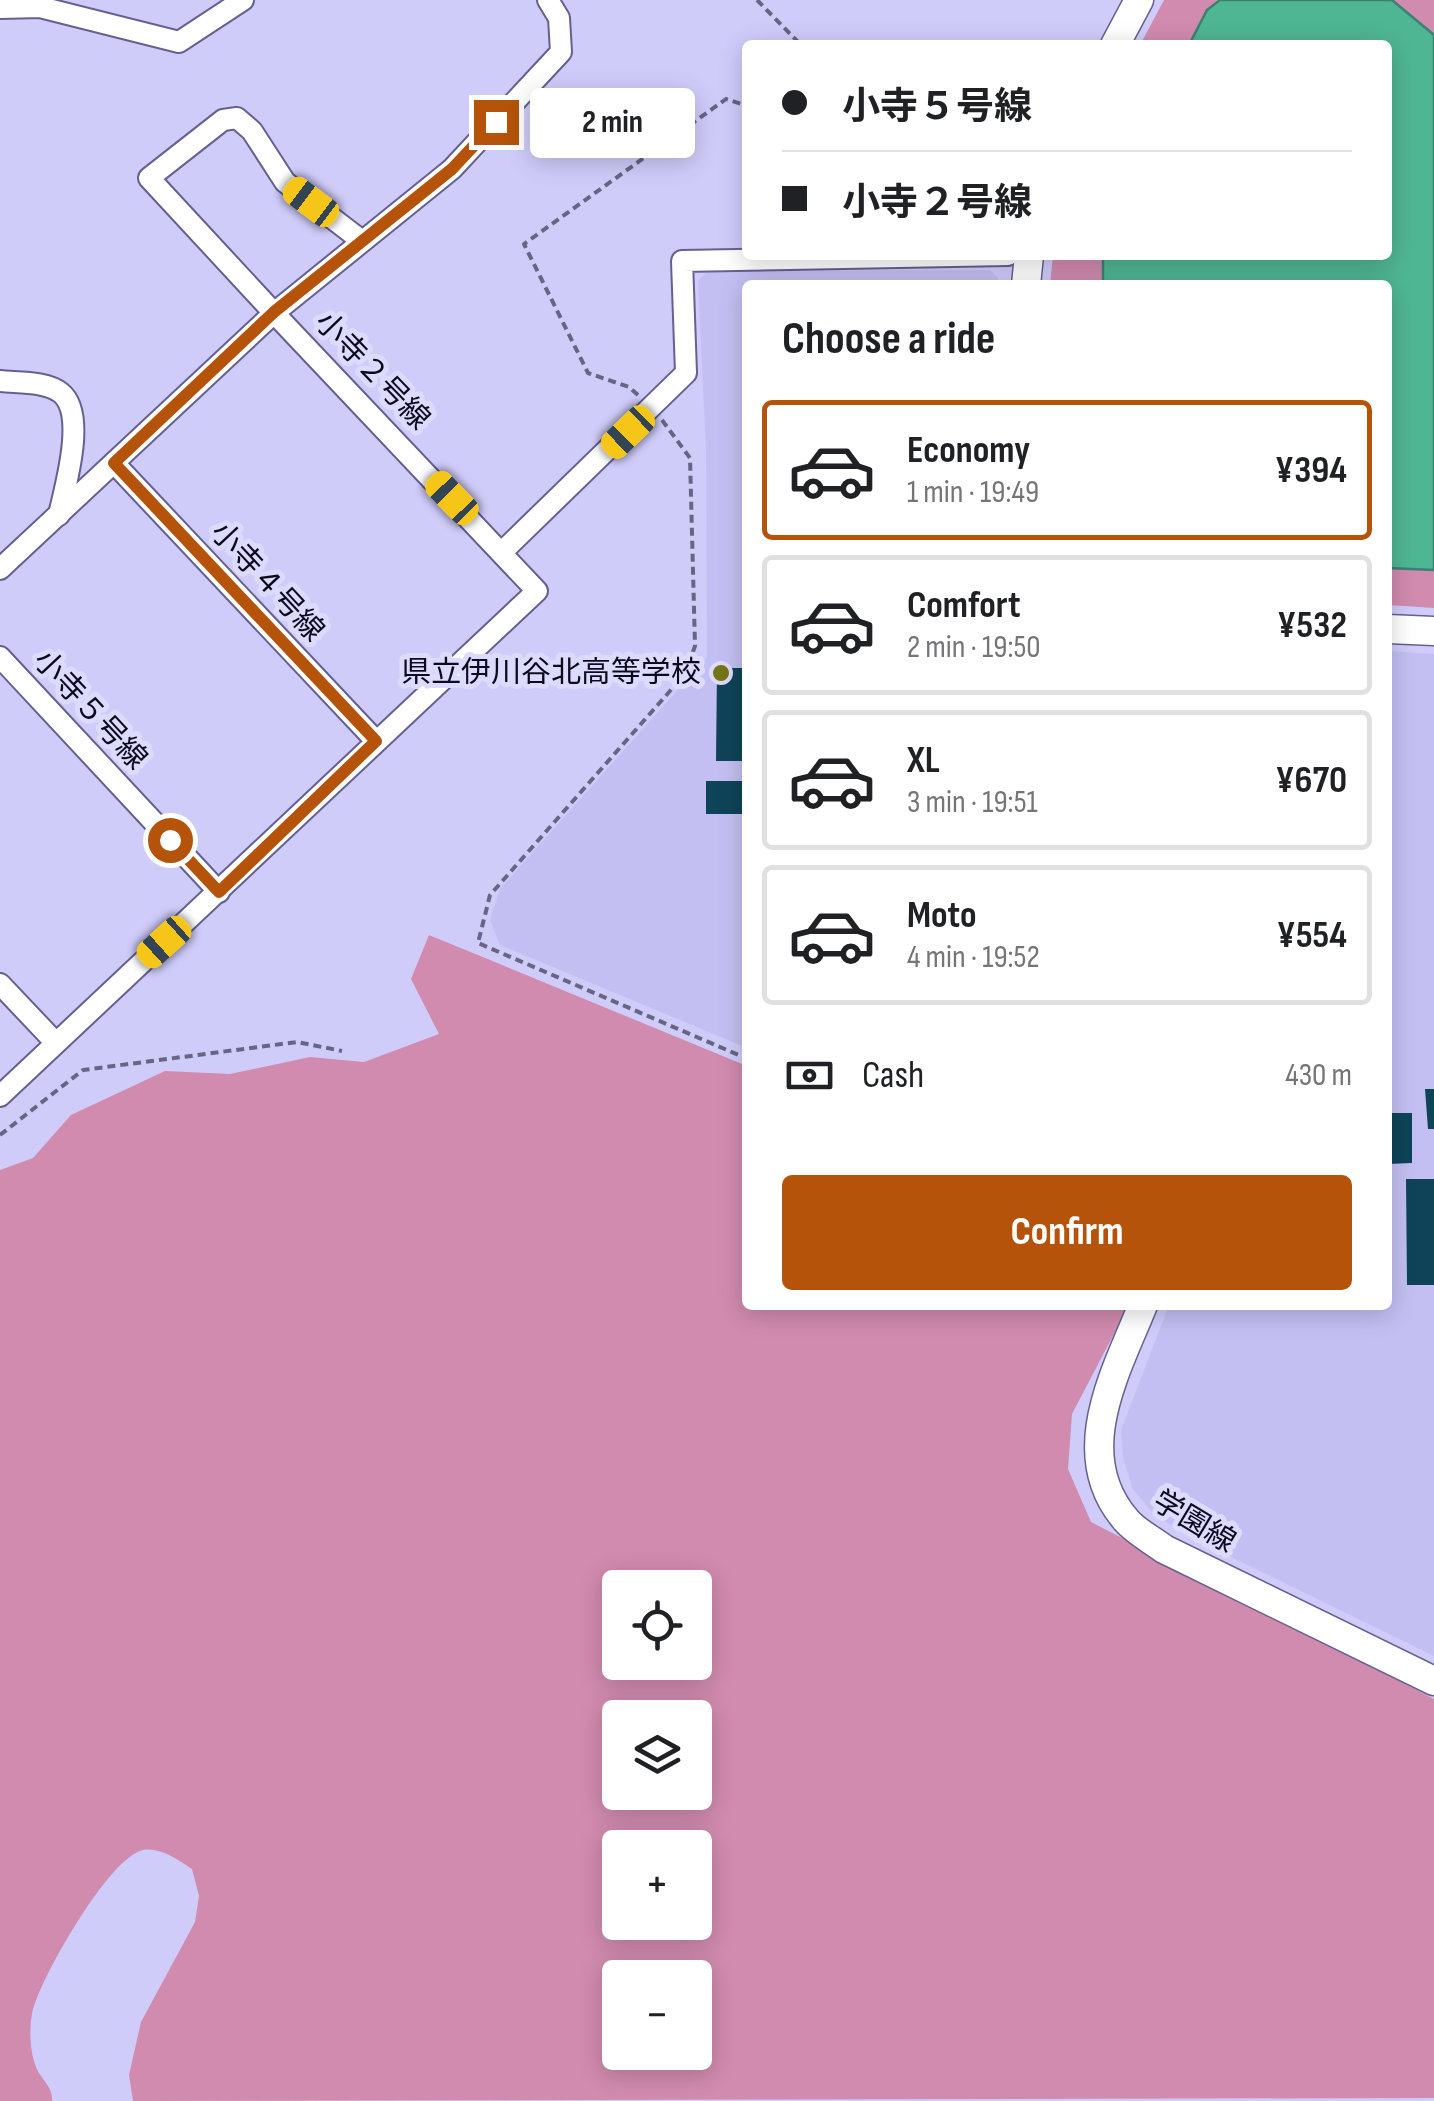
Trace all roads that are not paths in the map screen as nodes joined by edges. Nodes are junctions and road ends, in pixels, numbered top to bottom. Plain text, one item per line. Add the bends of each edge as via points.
1 (243, 0) edge
2 (548, 0) edge
3 (1139, 0) edge
4 (0, 8) edge
5 (1118, 40) edge
6 (362, 241) junction
7 (742, 260) edge
8 (274, 312) junction
9 (0, 382) edge
10 (114, 463) junction
11 (59, 515) junction
12 (502, 552) junction
13 (0, 570) edge
14 (1392, 629) edge
15 (1434, 631) edge
16 (0, 657) edge
17 (376, 741) junction
18 (219, 892) junction
19 (0, 984) edge
20 (55, 1042) junction
21 (0, 1096) edge
22 (1141, 1310) edge
23 (1434, 1681) edge

1 - 4 street via 180,42 40,7
2 - 6 street, 小寺２号線 via 559,18 562,52 452,169
3 - 5 street
6 - 8 street, 小寺２号線
6 - 8 street via 285,182 252,130 236,118 223,120 149,178
7 - 12 street via 682,261 686,374
8 - 10 street, 小寺２号線
8 - 12 street, 小寺２号線
9 - 11 street via 62,393 73,412
10 - 11 street, 小寺２号線
10 - 17 street, 小寺４号線
11 - 13 street, 小寺２号線
12 - 17 street, 小寺２号線 via 537,591
14 - 15 street
16 - 18 street, 小寺５号線
17 - 18 street, 小寺２号線
18 - 20 street, 小寺２号線
19 - 20 street
20 - 21 street, 小寺２号線
22 - 23 street, 学園線 via 1104,1404 1098,1439 1104,1480 1126,1520 1164,1549

